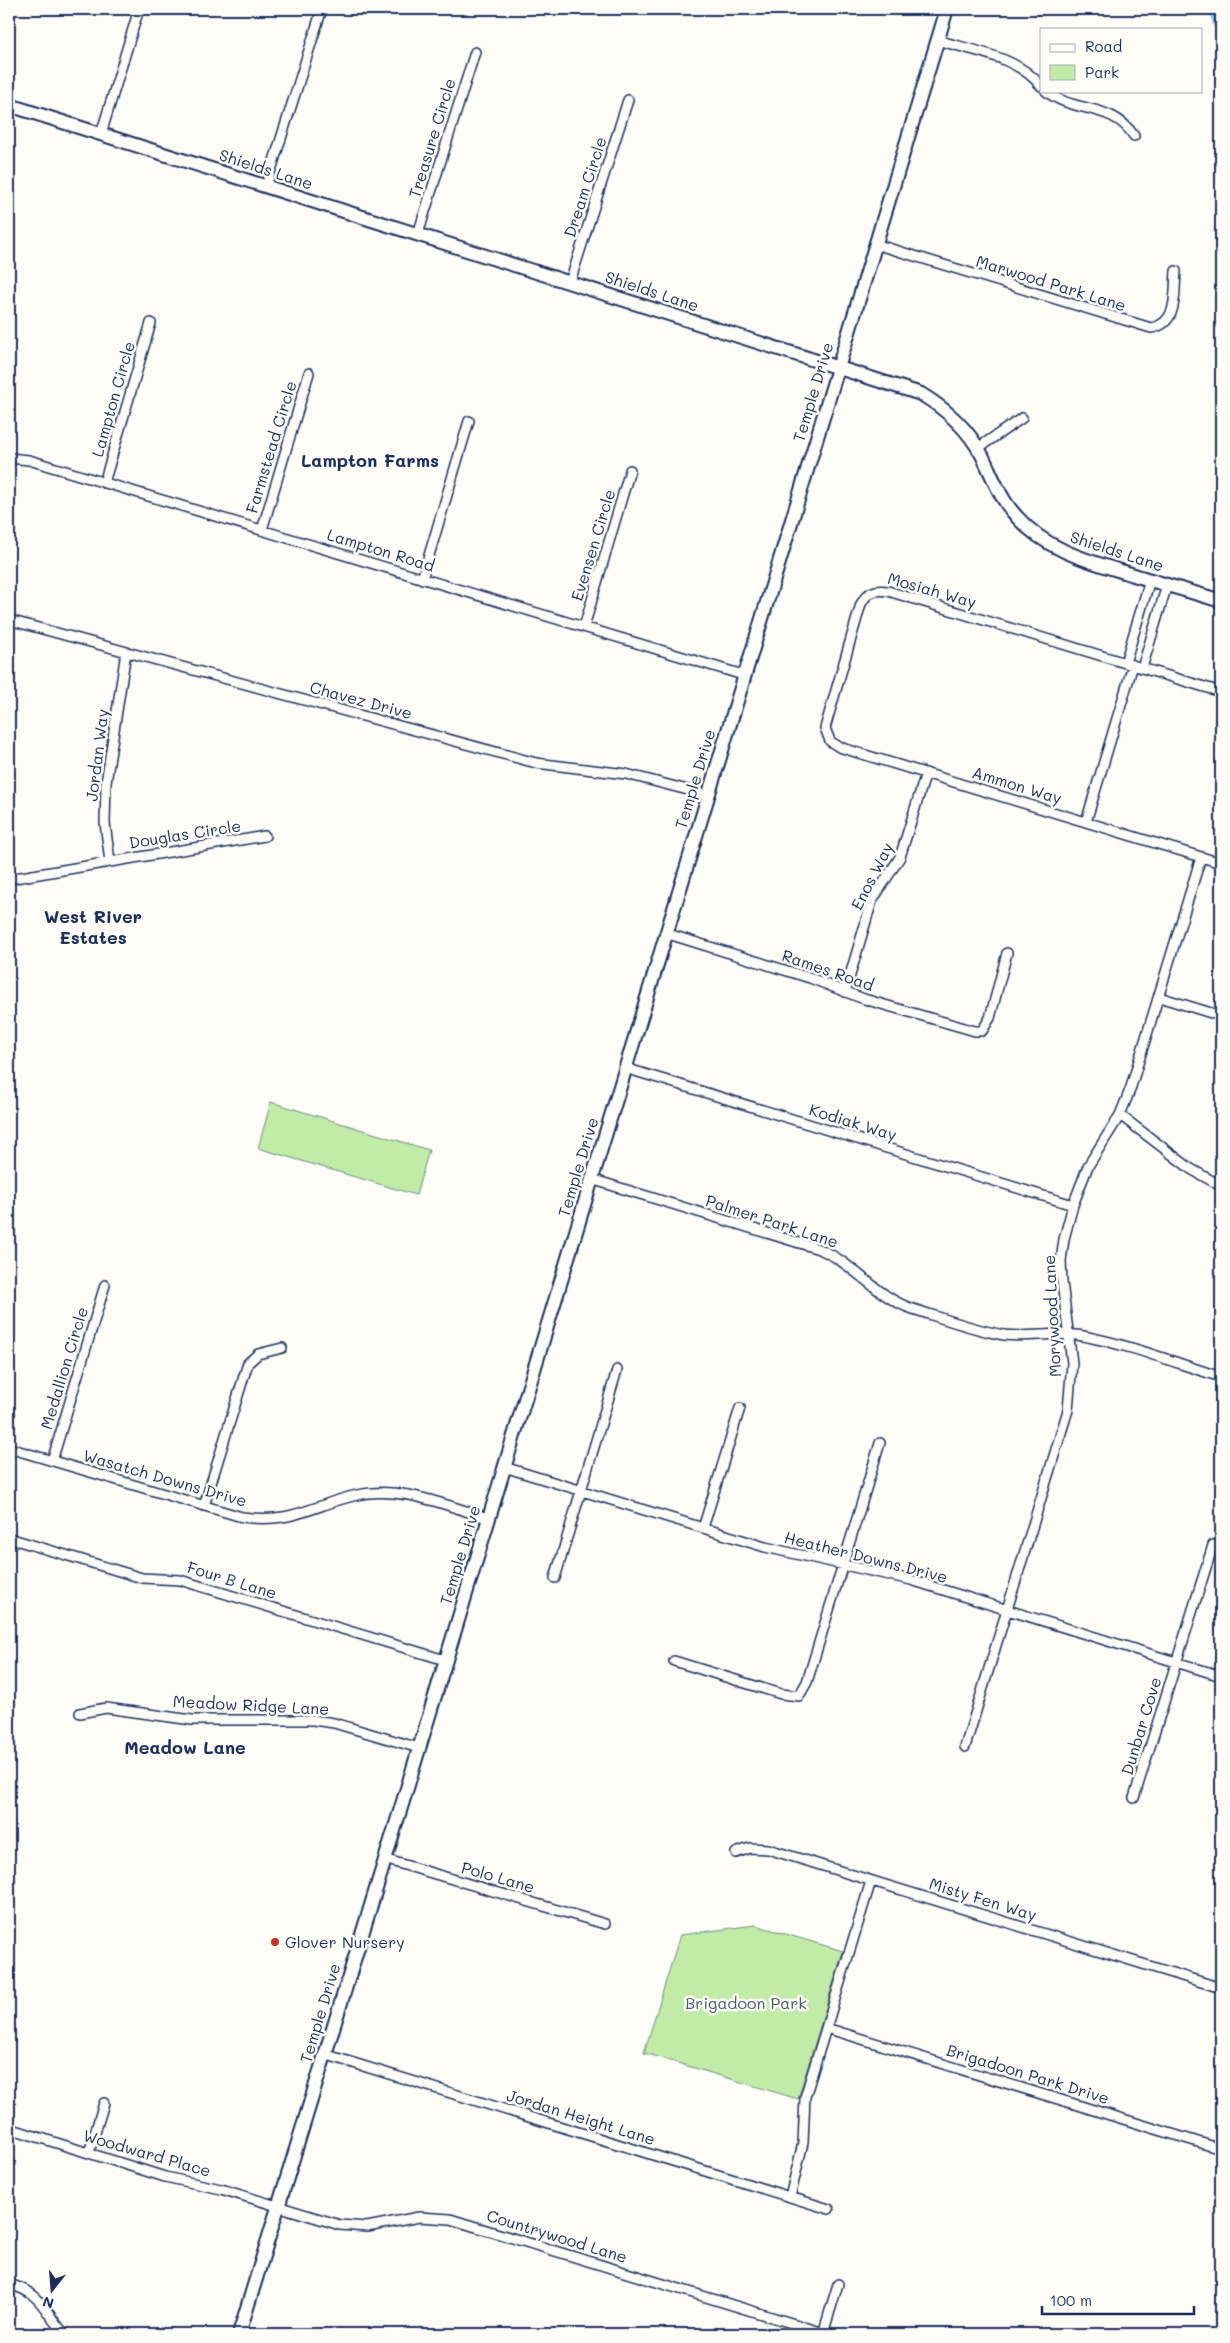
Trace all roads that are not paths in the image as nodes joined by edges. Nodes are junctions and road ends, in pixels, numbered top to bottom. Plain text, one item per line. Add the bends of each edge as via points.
1 (138, 9) edge
2 (322, 9) edge
3 (946, 9) edge
4 (937, 40) junction
5 (475, 52) dead end
6 (1040, 85) edge
7 (1047, 92) edge
8 (628, 100) dead end
9 (9, 105) edge
10 (100, 134) junction
11 (1134, 136) dead end
12 (266, 186) junction
13 (418, 234) junction
14 (875, 244) junction
15 (1176, 271) dead end
16 (570, 282) junction
17 (151, 323) dead end
18 (837, 367) junction
19 (309, 373) dead end
20 (1022, 418) dead end
21 (469, 421) dead end
22 (978, 448) junction
23 (9, 458) edge
24 (630, 470) dead end
25 (104, 483) junction
26 (262, 530) junction
27 (422, 579) junction
28 (1150, 580) junction
29 (1168, 585) junction
30 (1221, 601) edge
31 (9, 620) edge
32 (584, 627) junction
33 (126, 652) junction
34 (1133, 666) junction
35 (743, 676) junction
36 (1221, 692) edge
37 (827, 737) joint
38 (926, 773) junction
39 (707, 795) junction
40 (1086, 822) junction
41 (265, 836) dead end
42 (1201, 857) junction
43 (110, 862) junction
44 (1221, 863) edge
45 (9, 879) edge
46 (665, 933) junction
47 (1006, 953) dead end
48 (845, 992) junction
49 (1159, 997) junction
50 (1221, 1016) edge
51 (625, 1068) junction
52 (1120, 1115) junction
53 (591, 1179) junction
54 (1221, 1186) edge
55 (1073, 1205) junction
56 (105, 1285) dead end
57 (1070, 1334) junction
58 (282, 1348) dead end
59 (617, 1370) dead end
60 (1221, 1377) edge
61 (740, 1408) dead end
62 (880, 1443) dead end
63 (9, 1448) edge
64 (52, 1461) junction
65 (504, 1467) junction
66 (581, 1491) junction
67 (204, 1506) junction
68 (488, 1518) junction
69 (703, 1528) junction
70 (9, 1538) edge
71 (1213, 1545) dead end
72 (843, 1566) junction
73 (555, 1578) dead end
74 (1007, 1610) junction
75 (445, 1660) junction
76 (674, 1662) dead end
77 (1177, 1662) junction
78 (1221, 1676) edge
79 (80, 1713) dead end
80 (965, 1747) dead end
81 (419, 1748) junction
82 (1134, 1798) dead end
83 (736, 1853) dead end
84 (384, 1860) junction
85 (871, 1881) junction
86 (605, 1924) dead end
87 (1221, 1988) edge
88 (826, 2028) junction
89 (324, 2054) junction
90 (104, 2103) dead end
91 (9, 2128) edge
92 (1221, 2149) edge
93 (89, 2153) junction
94 (790, 2197) junction
95 (278, 2206) junction
96 (829, 2209) dead end
97 (9, 2284) edge
98 (838, 2284) dead end
99 (65, 2334) edge
100 (239, 2334) edge
101 (824, 2334) edge

1 - 10 street
2 - 12 street
3 - 4 street, Temple Drive
4 - 6 street via 1017,64
4 - 14 street, Temple Drive
5 - 13 street, Treasure Circle
7 - 11 street via 1056,98 1118,118
8 - 16 street, Dream Circle
9 - 10 street, Shields Lane
10 - 12 street, Shields Lane
12 - 13 street, Shields Lane
13 - 16 street, Shields Lane
14 - 15 street, Marwood Park Lane via 1151,328 1164,324 1172,315
14 - 18 street, Temple Drive
16 - 18 street, Shields Lane
17 - 25 street, Lampton Circle
18 - 22 street, Shields Lane via 921,394 951,416
18 - 35 street, Temple Drive
19 - 26 street, Farmstead Circle
20 - 22 street
21 - 27 street
22 - 28 street, Shields Lane via 1001,496 1035,535 1071,555
23 - 25 street, Lampton Road via 29,460
24 - 32 street, Evensen Circle
25 - 26 street, Lampton Road
26 - 27 street, Lampton Road
27 - 32 street, Lampton Road
28 - 29 street, Shields Lane
28 - 34 street
29 - 30 street, Shields Lane
29 - 34 street
31 - 33 street, Chavez Drive
32 - 35 street, Lampton Road
33 - 39 street, Chavez Drive via 536,763 626,774
33 - 43 street, Jordan Way via 106,784 105,823
34 - 36 street
34 - 37 street, Mosiah Way via 876,590 862,604 825,723
34 - 40 street
35 - 39 street, Temple Drive
37 - 38 street, Ammon Way via 839,747
38 - 40 street, Ammon Way
38 - 48 street, Enos Way via 900,857 872,901
39 - 46 street, Temple Drive
40 - 42 street, Ammon Way
41 - 43 street, Douglas Circle
42 - 44 street, Ammon Way
42 - 49 street, Morywood Lane
43 - 45 street, Douglas Circle
46 - 48 street, Rames Road
46 - 51 street, Temple Drive
47 - 48 street, Rames Road via 990,1018 982,1031 968,1030
49 - 50 street
49 - 52 street, Morywood Lane
51 - 53 street, Temple Drive
51 - 55 street, Kodiak Way
52 - 54 street via 1191,1169
52 - 55 street, Morywood Lane via 1088,1166
53 - 57 street, Palmer Park Lane via 818,1249 846,1263 882,1294 912,1308 1004,1335
53 - 65 street, Temple Drive
55 - 57 street, Morywood Lane via 1061,1260
56 - 64 street, Medallion Circle
57 - 60 street, Palmer Park Lane
57 - 74 street, Morywood Lane via 1072,1363 1068,1410
58 - 67 street via 258,1354 248,1363
59 - 66 street
61 - 69 street
62 - 72 street
63 - 64 street, Wasatch Downs Drive
64 - 67 street, Wasatch Downs Drive
65 - 66 street, Heather Downs Drive
65 - 68 street, Temple Drive
66 - 69 street, Heather Downs Drive
66 - 73 street
67 - 68 street, Wasatch Downs Drive via 242,1517 274,1519 304,1513 356,1495 388,1493 418,1497
68 - 75 street, Temple Drive
69 - 72 street, Heather Downs Drive
70 - 75 street, Four B Lane via 142,1578 180,1580
71 - 77 street, Dunbar Cove
72 - 74 street, Heather Downs Drive via 911,1580
72 - 76 street via 807,1682 799,1696 781,1694
74 - 77 street, Heather Downs Drive
74 - 80 street, Morywood Lane
75 - 81 street, Temple Drive
77 - 78 street, Heather Downs Drive
77 - 82 street, Dunbar Cove
79 - 81 street, Meadow Ridge Lane via 106,1708 199,1720 318,1721
81 - 84 street, Temple Drive
83 - 85 street, Misty Fen Way via 750,1848 768,1849
84 - 86 street, Polo Lane
84 - 89 street, Temple Drive
85 - 87 street, Misty Fen Way
85 - 88 street
88 - 92 street, Brigadoon Park Drive
88 - 94 street via 805,2097 803,2143
89 - 94 street, Jordan Height Lane
89 - 95 street, Temple Drive
90 - 93 street
91 - 93 street, Woodward Place
93 - 95 street, Woodward Place
94 - 96 street, Jordan Height Lane
95 - 100 street, Temple Drive
95 - 101 street, Countrywood Lane via 354,2226 383,2225 418,2217 450,2220
97 - 99 street via 38,2298
98 - 101 street

